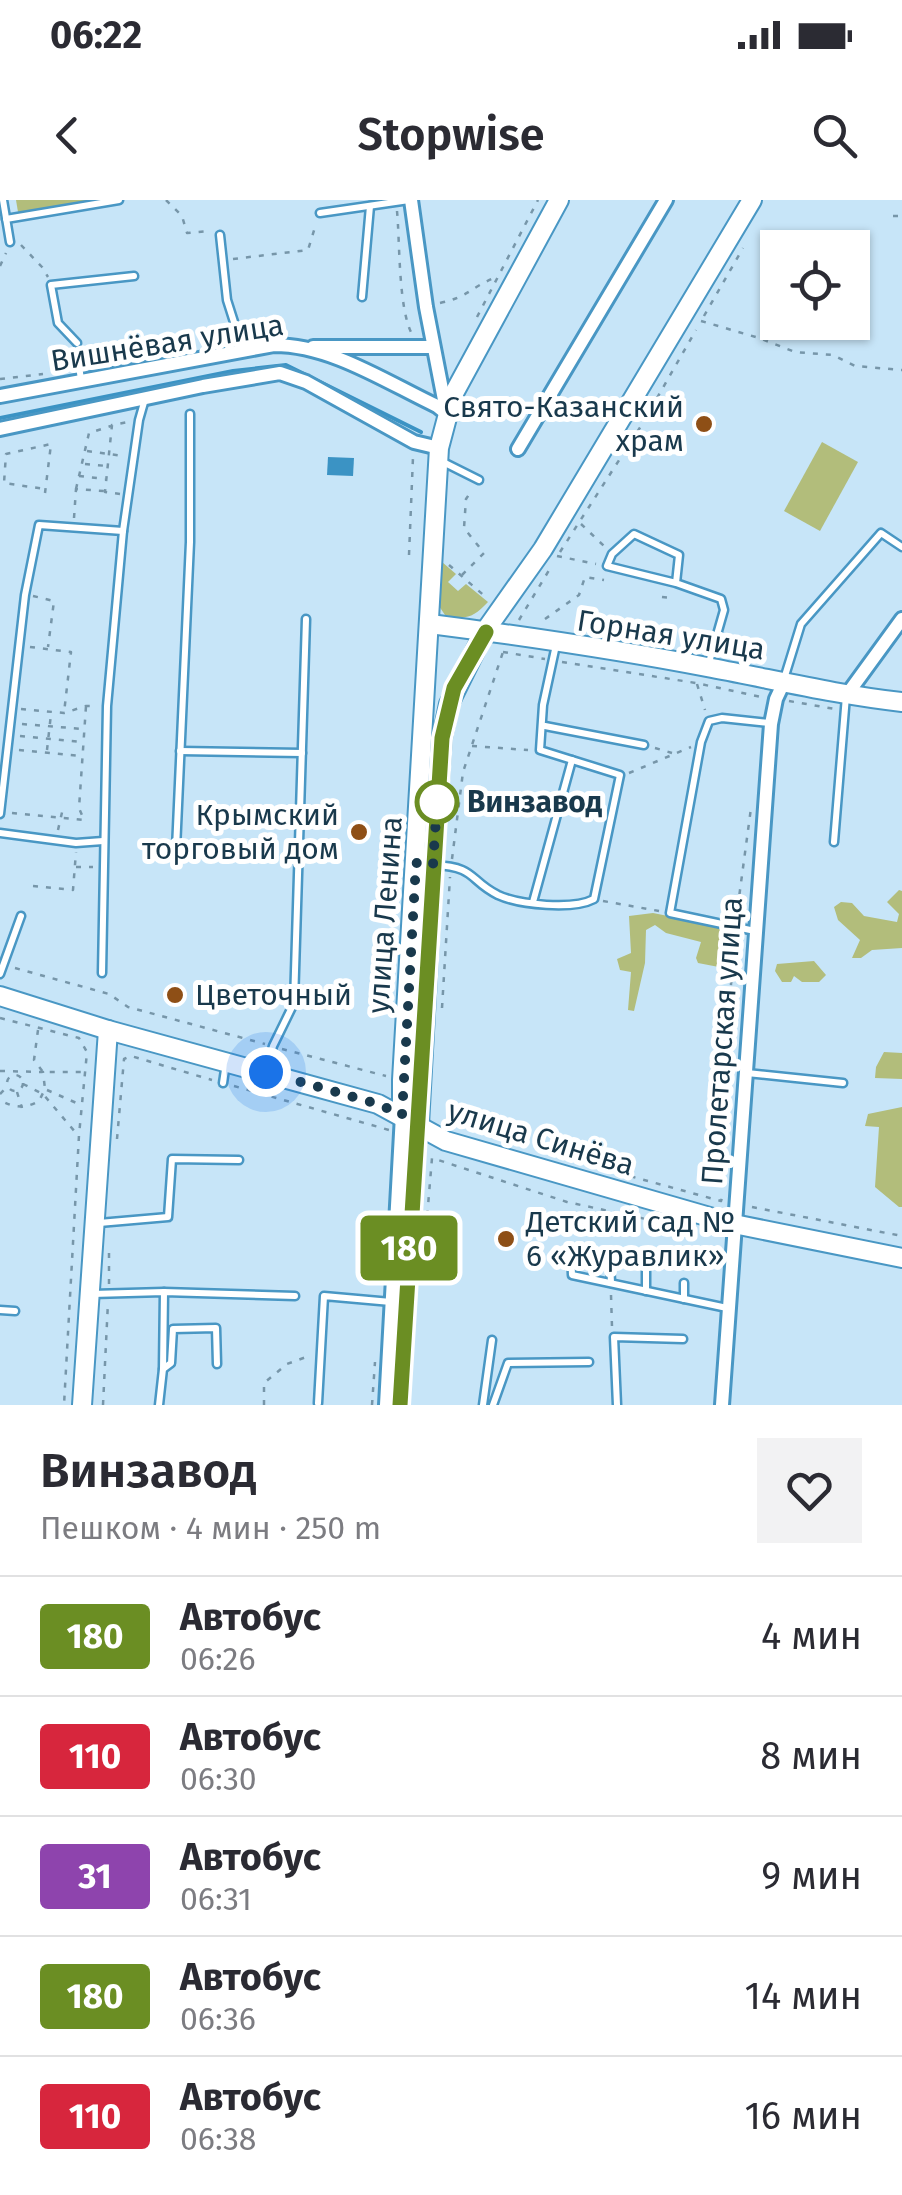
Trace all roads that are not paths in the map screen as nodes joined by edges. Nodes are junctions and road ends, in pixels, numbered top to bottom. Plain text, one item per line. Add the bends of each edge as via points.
1 (3, 200) edge
2 (119, 200) edge
3 (410, 200) edge
4 (559, 200) edge
5 (666, 200) edge
6 (752, 200) edge
7 (396, 202) edge
8 (370, 206) junction
9 (320, 214) road end
10 (6, 219) junction
11 (220, 235) road end
12 (9, 238) road end
13 (134, 276) dead end
14 (362, 297) dead end
15 (234, 322) dead end
16 (76, 343) dead end
17 (305, 346) junction
18 (433, 346) junction
19 (78, 359) road end
20 (82, 381) junction
21 (0, 396) edge
22 (146, 398) junction
23 (190, 414) dead end
24 (445, 421) junction
25 (0, 429) edge
26 (518, 450) dead end
27 (438, 454) junction
28 (479, 480) road end
29 (123, 531) junction
30 (902, 547) edge
31 (676, 582) junction
32 (306, 619) dead end
33 (902, 620) edge
34 (430, 624) junction
35 (486, 632) junction
36 (554, 652) junction
37 (702, 675) junction
38 (780, 691) junction
39 (902, 702) edge
40 (845, 703) junction
41 (772, 724) junction
42 (544, 726) junction
43 (644, 745) road end
44 (180, 751) junction
45 (302, 753) junction
46 (572, 760) junction
47 (0, 813) edge
48 (0, 832) edge
49 (103, 841) junction
50 (834, 842) dead end
51 (228, 851) dead end
52 (426, 861) junction
53 (534, 902) junction
54 (21, 916) dead end
55 (755, 931) junction
56 (102, 972) dead end
57 (0, 974) edge
58 (0, 996) edge
59 (108, 1030) junction
60 (226, 1062) junction
61 (266, 1072) junction
62 (748, 1073) junction
63 (224, 1083) road end
64 (843, 1083) dead end
65 (396, 1122) junction
66 (419, 1125) junction
67 (239, 1160) dead end
68 (92, 1223) junction
69 (734, 1224) junction
70 (572, 1250) dead end
71 (902, 1258) edge
72 (610, 1261) dead end
73 (646, 1271) dead end
74 (684, 1283) dead end
75 (610, 1284) junction
76 (646, 1291) junction
77 (164, 1292) junction
78 (88, 1294) junction
79 (296, 1296) dead end
80 (684, 1299) junction
81 (392, 1302) junction
82 (729, 1308) junction
83 (0, 1310) edge
84 (15, 1311) dead end
85 (492, 1340) dead end
86 (683, 1340) dead end
87 (589, 1362) dead end
88 (217, 1364) dead end
89 (163, 1370) junction
90 (318, 1402) dead end
91 (82, 1405) edge
92 (159, 1405) edge
93 (386, 1405) edge
94 (400, 1405) edge
95 (483, 1405) edge
96 (493, 1405) edge
97 (617, 1405) edge
98 (722, 1405) edge

1 - 10 lane
2 - 10 lane
3 - 7 lane
3 - 18 street, улица Ленина
4 - 24 main road
5 - 26 street
6 - 35 main road, улица Ленина
7 - 8 lane
8 - 9 lane
8 - 14 lane
10 - 12 lane
11 - 15 lane
13 - 16 lane via 52,285 58,322
17 - 18 street
17 - 20 street, Вишнёвая улица via 235,346
17 - 24 street, Вишнёвая улица via 437,406
18 - 24 street, улица Ленина
19 - 20 lane
20 - 21 street, Вишнёвая улица
22 - 25 street, Вишнёвая улица
22 - 27 street, Вишнёвая улица via 280,373
22 - 29 lane
23 - 44 lane
24 - 27 main road, улица Ленина
27 - 28 lane
27 - 34 main road, улица Ленина
29 - 47 lane via 40,526 25,595
29 - 49 lane
30 - 38 lane via 882,533 813,611 802,624
31 - 31 lane via 679,554 634,534 607,566
31 - 37 lane via 721,599 724,610
32 - 45 lane
33 - 40 street
34 - 35 main road, Горная улица
34 - 52 main road, улица Ленина
35 - 36 main road, Горная улица via 513,633
35 - 52 main road, улица Ленина via 454,688 445,720
36 - 37 main road, Горная улица
36 - 42 lane
37 - 38 main road, Горная улица
38 - 40 main road, Горная улица
38 - 41 street, Пролетарская улица
39 - 40 main road, Горная улица
40 - 50 lane
41 - 55 street, Пролетарская улица
41 - 55 lane via 709,720 670,913
42 - 43 lane
42 - 46 lane via 540,750
44 - 45 lane
44 - 51 lane via 176,849
45 - 61 lane via 294,1003
46 - 53 lane
46 - 53 lane via 620,774 594,899 582,905
48 - 49 lane
49 - 56 lane
52 - 53 lane via 476,876 494,893
52 - 65 main road, улица Ленина
52 - 66 main road, улица Ленина
54 - 57 lane
55 - 62 street, Пролетарская улица
58 - 59 main road, улица Синёва
59 - 60 main road, улица Синёва
59 - 68 main road
60 - 61 main road, улица Синёва
60 - 63 lane
61 - 65 main road, улица Синёва via 378,1104
62 - 64 lane
62 - 69 street, Пролетарская улица
65 - 66 main road, улица Синёва
65 - 81 street, улица Ленина
66 - 69 main road, улица Синёва via 446,1141
66 - 94 street, улица Ленина
67 - 68 lane via 172,1158 168,1216
68 - 78 main road
69 - 71 main road, улица Синёва
69 - 82 street, Пролетарская улица
70 - 75 lane via 572,1275
72 - 75 lane
73 - 76 lane
74 - 80 lane
75 - 76 lane
76 - 80 lane
77 - 78 lane
77 - 79 lane
77 - 89 lane
78 - 91 main road
80 - 82 lane
81 - 90 lane via 324,1296
81 - 93 street, улица Ленина
82 - 98 street, Пролетарская улица
83 - 84 lane
85 - 95 lane
86 - 97 lane via 614,1337
87 - 96 lane via 508,1362
88 - 89 lane via 216,1328 173,1329 171,1362
89 - 92 lane

